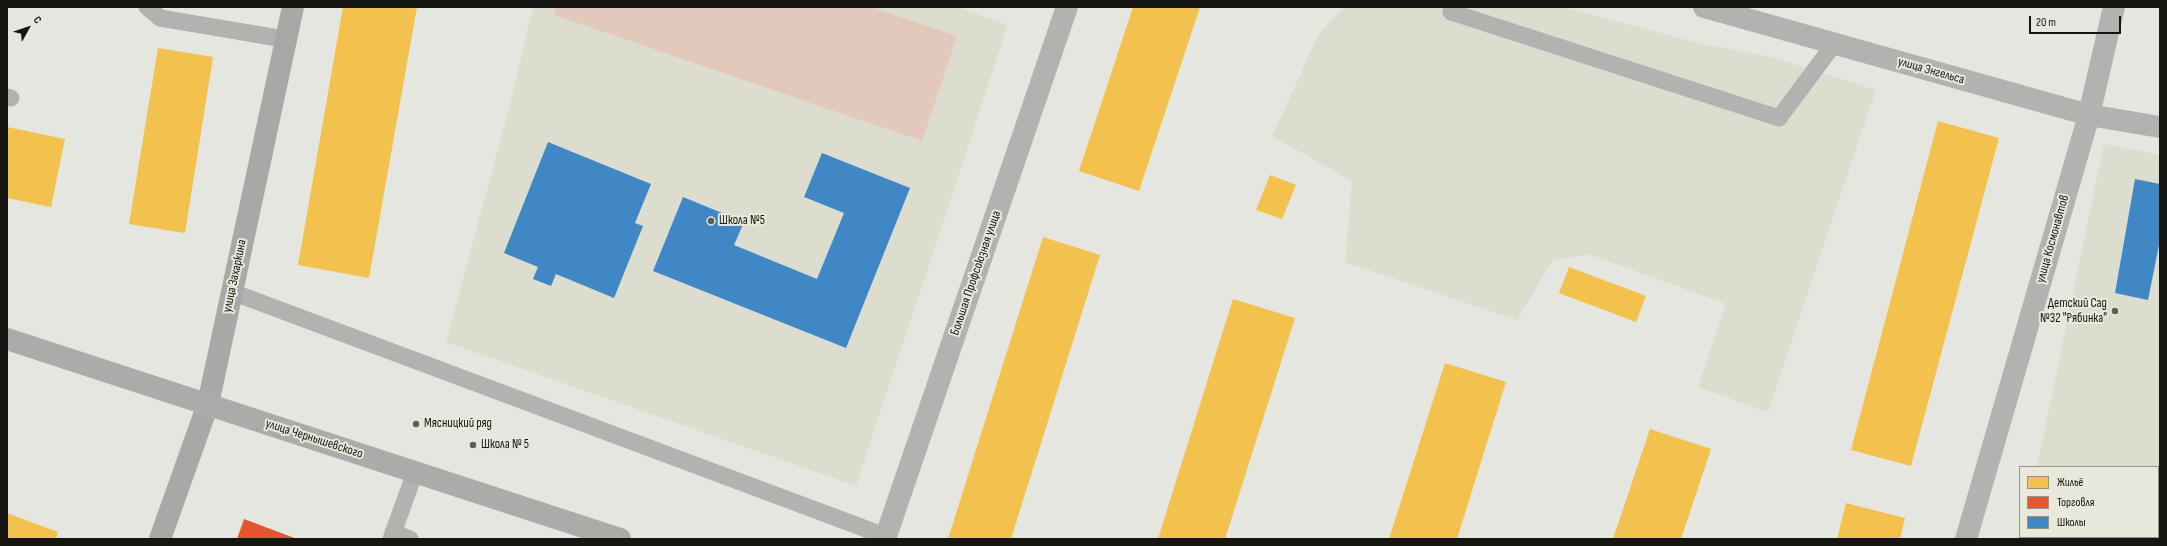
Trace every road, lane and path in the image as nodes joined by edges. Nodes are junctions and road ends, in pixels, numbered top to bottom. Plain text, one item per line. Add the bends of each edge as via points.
1 (147, 7) edge
2 (293, 7) edge
3 (1067, 7) edge
4 (1453, 7) edge
5 (1704, 7) edge
6 (2114, 7) edge
7 (284, 40) junction
8 (1834, 44) junction
9 (2089, 115) junction
10 (2160, 127) edge
11 (232, 292) junction
12 (7, 339) edge
13 (208, 404) junction
14 (415, 472) junction
15 (392, 536) edge
16 (885, 538) edge
17 (160, 539) edge
18 (410, 539) edge
19 (620, 539) edge
20 (1966, 539) edge

1 - 7 lane via 160,18
2 - 7 street, улица Захаркина
3 - 16 street, Большая Профсоюзная улица
4 - 8 lane via 1451,12 1779,118
5 - 8 street, улица Энгельса
6 - 9 street, улица Космонавтов
7 - 11 street, улица Захаркина
8 - 9 street, улица Энгельса
9 - 10 street, улица Энгельса
9 - 20 street, улица Космонавтов
11 - 13 street, улица Захаркина
11 - 16 lane
12 - 13 main road, улица Чернышевского
13 - 14 main road, улица Чернышевского
13 - 17 street, улица Захаркина
14 - 15 lane
14 - 19 main road, улица Чернышевского
15 - 18 lane

